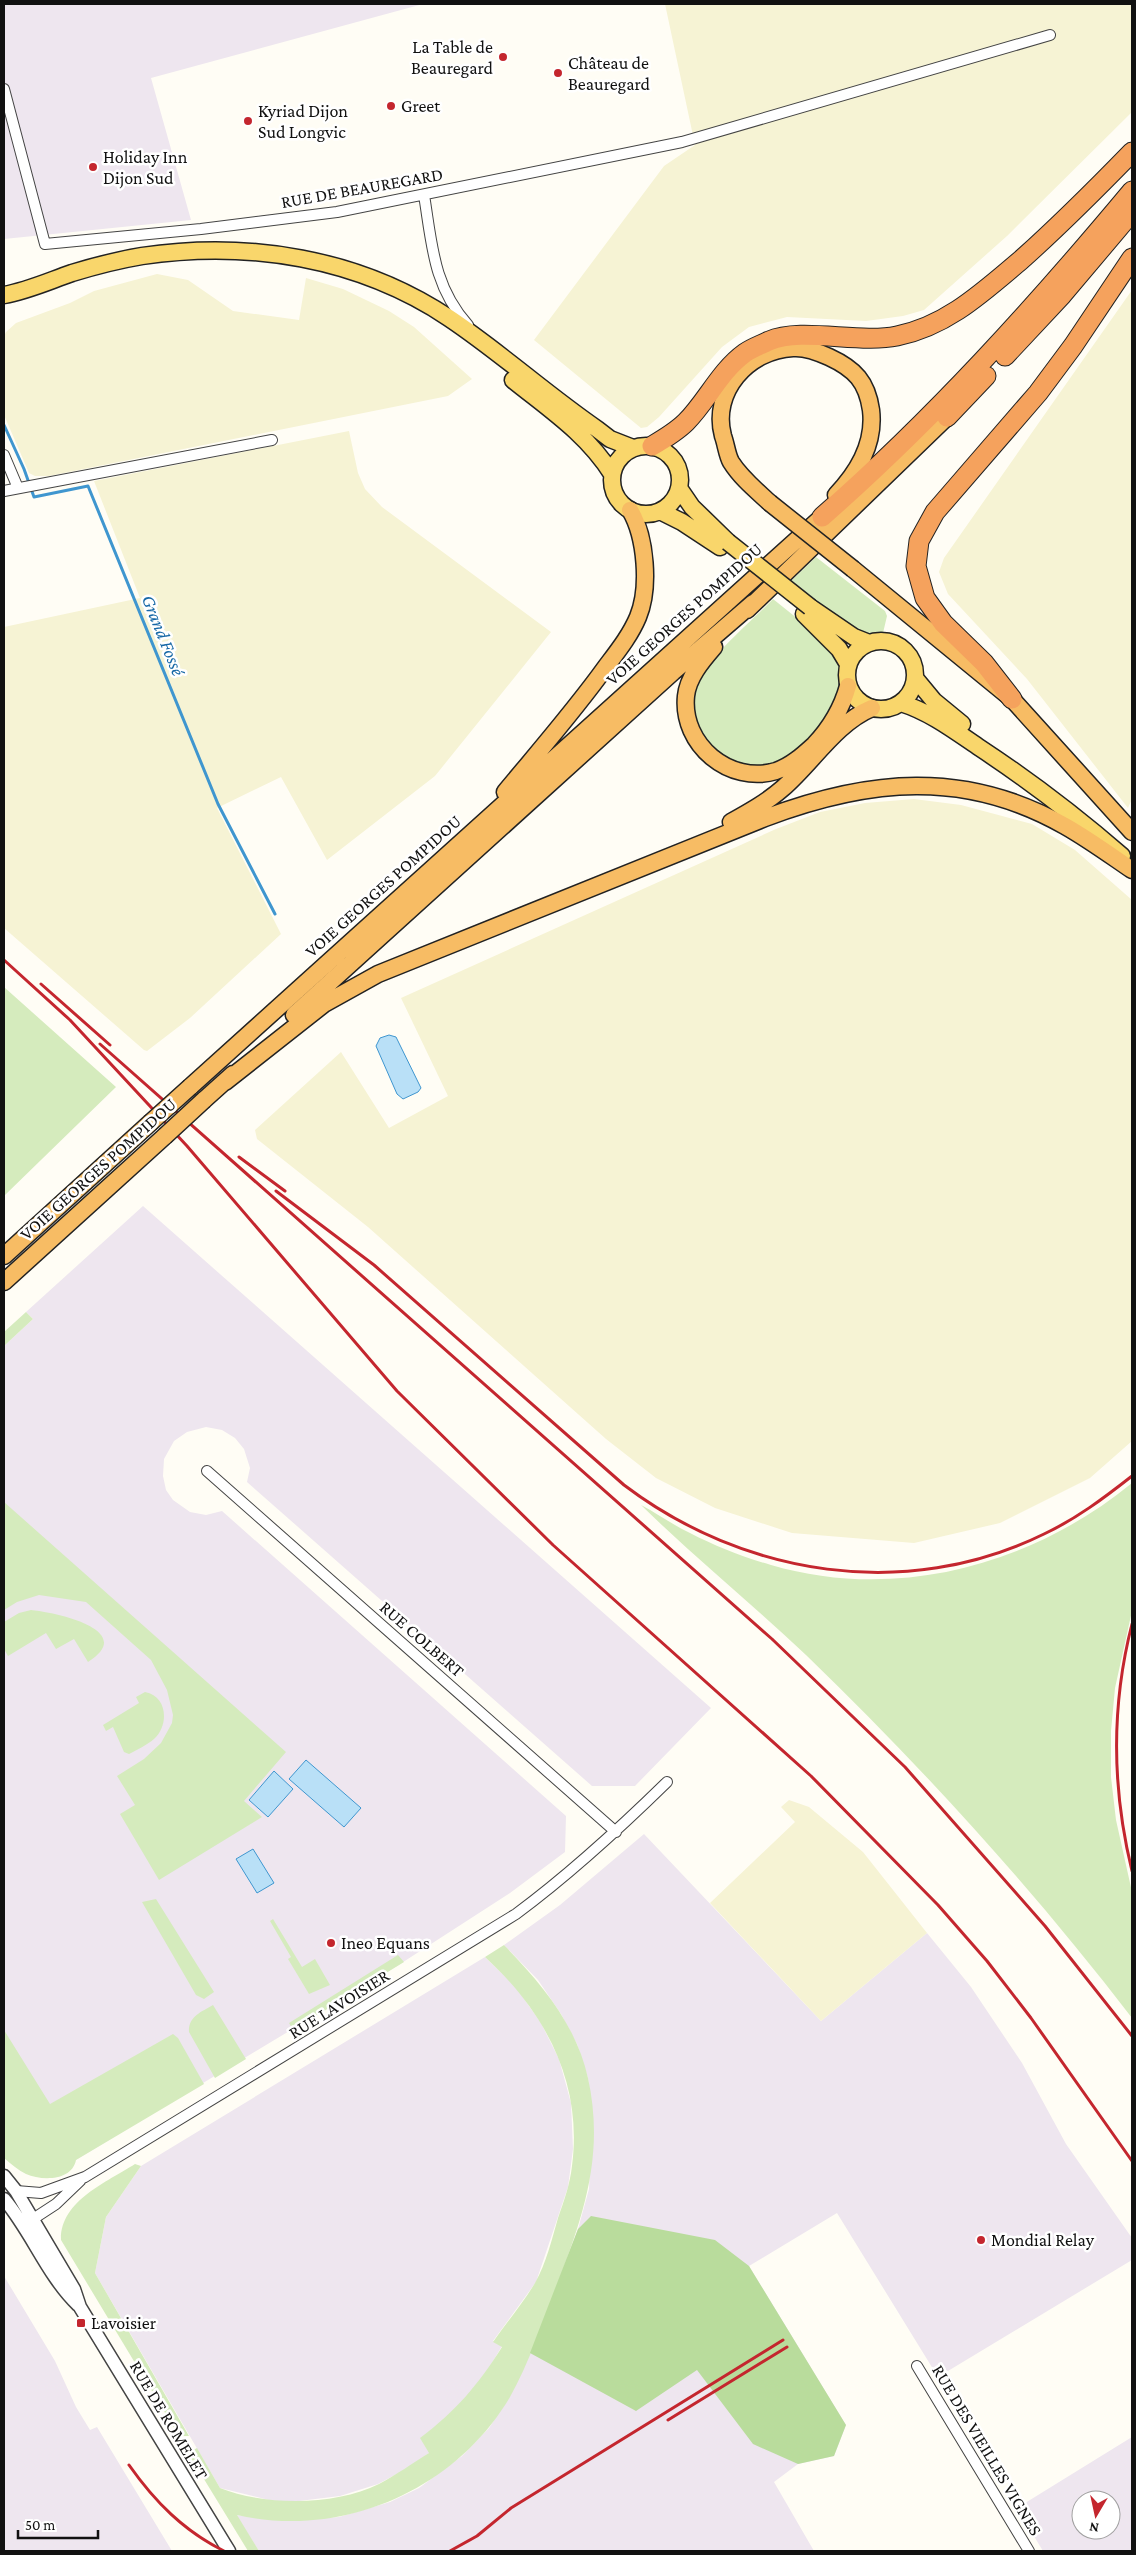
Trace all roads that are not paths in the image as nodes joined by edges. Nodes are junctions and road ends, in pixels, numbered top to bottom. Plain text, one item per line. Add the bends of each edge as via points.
1 (1050, 35) dead end
2 (4, 88) edge
3 (1132, 152) edge
4 (1132, 191) edge
5 (424, 195) junction
6 (1132, 212) edge
7 (1132, 258) edge
8 (4, 295) edge
9 (4, 308) edge
10 (485, 344) junction
11 (947, 417) joint
12 (272, 440) dead end
13 (652, 446) junction
14 (633, 448) junction
15 (4, 455) edge
16 (612, 474) junction
17 (18, 488) junction
18 (680, 488) junction
19 (4, 491) edge
20 (630, 510) junction
21 (660, 511) junction
22 (822, 517) joint
23 (725, 545) junction
24 (789, 545) junction
25 (754, 603) junction
26 (807, 611) junction
27 (869, 643) junction
28 (848, 664) junction
29 (915, 678) junction
30 (848, 686) junction
31 (1012, 699) junction
32 (901, 703) junction
33 (872, 708) junction
34 (1132, 832) edge
35 (466, 838) junction
36 (1132, 851) edge
37 (672, 855) junction
38 (1132, 865) edge
39 (1132, 870) edge
40 (225, 1082) junction
41 (4, 1256) edge
42 (4, 1282) edge
43 (208, 1471) dead end
44 (666, 1782) dead end
45 (616, 1832) junction
46 (4, 2176) edge
47 (84, 2177) junction
48 (16, 2191) junction
49 (4, 2199) edge
50 (32, 2219) junction
51 (80, 2307) junction
52 (917, 2366) dead end
53 (228, 2551) edge
54 (1029, 2551) edge

1 - 5 street, RUE DE BEAUREGARD via 682,142
2 - 5 street, RUE DE BEAUREGARD via 45,244 337,212
3 - 13 highway via 1045,238 964,307 942,321 895,337 860,340 794,336 772,340 745,353 686,422
4 - 22 highway via 969,376
5 - 10 street via 435,266 444,291 458,314
6 - 11 highway via 1062,295
7 - 31 highway via 1038,394 935,512 919,541 916,566 926,598 943,623 984,663
8 - 10 main road via 102,264 143,256 205,251 265,253 327,264 380,281 428,305
9 - 16 main road via 73,279 152,262 226,257 261,259 325,270 394,296 441,324 579,433
10 - 14 main road via 610,439
11 - 25 highway
12 - 17 street
13 - 14 main road
13 - 18 main road via 671,457 680,477
14 - 16 main road via 619,458
15 - 17 street
16 - 20 main road via 614,491 623,506
17 - 19 street
18 - 21 main road via 668,506
18 - 23 main road
20 - 21 main road via 640,514
20 - 35 highway via 643,543 643,593 634,624 571,712
21 - 23 main road
22 - 24 highway
23 - 26 main road
24 - 31 highway, bridge via 848,483 862,462 872,420 863,382 845,364 817,352 793,348 755,359 732,382 720,414 730,460 742,477 770,503 853,569
24 - 35 highway, VOIE GEORGES POMPIDOU
25 - 30 highway via 706,656 690,680 686,696 687,718 692,732 707,753 720,763 744,772 765,773 790,764 814,745 830,725
25 - 40 highway, VOIE GEORGES POMPIDOU via 673,672 287,1021
26 - 27 main road
26 - 28 main road
27 - 28 main road via 860,648
27 - 29 main road via 898,645 911,659
28 - 30 main road
29 - 32 main road via 908,697
29 - 36 main road via 947,713
30 - 33 main road via 857,700
31 - 34 highway
32 - 33 main road via 882,710
32 - 38 main road via 954,730 1044,793
33 - 37 highway via 857,716 782,789 760,806
35 - 41 highway, VOIE GEORGES POMPIDOU, bridge
37 - 39 highway via 818,798 868,788 918,786 978,792 1013,803 1065,826
37 - 40 highway via 378,974 324,1004
40 - 42 highway, VOIE GEORGES POMPIDOU, bridge
43 - 45 street, RUE COLBERT
44 - 45 street, RUE LAVOISIER
45 - 47 street, RUE LAVOISIER via 558,1883 516,1914
46 - 48 street, RUE DE ROMELET
47 - 48 street, RUE LAVOISIER via 41,2193
47 - 50 street, RUE LAVOISIER via 56,2204
48 - 50 street, RUE DE ROMELET
49 - 50 street
49 - 51 street, RUE DE ROMELET via 66,2293
50 - 51 street, RUE DE ROMELET via 74,2289
51 - 53 street, RUE DE ROMELET
52 - 54 street, RUE DES VIEILLES VIGNES

